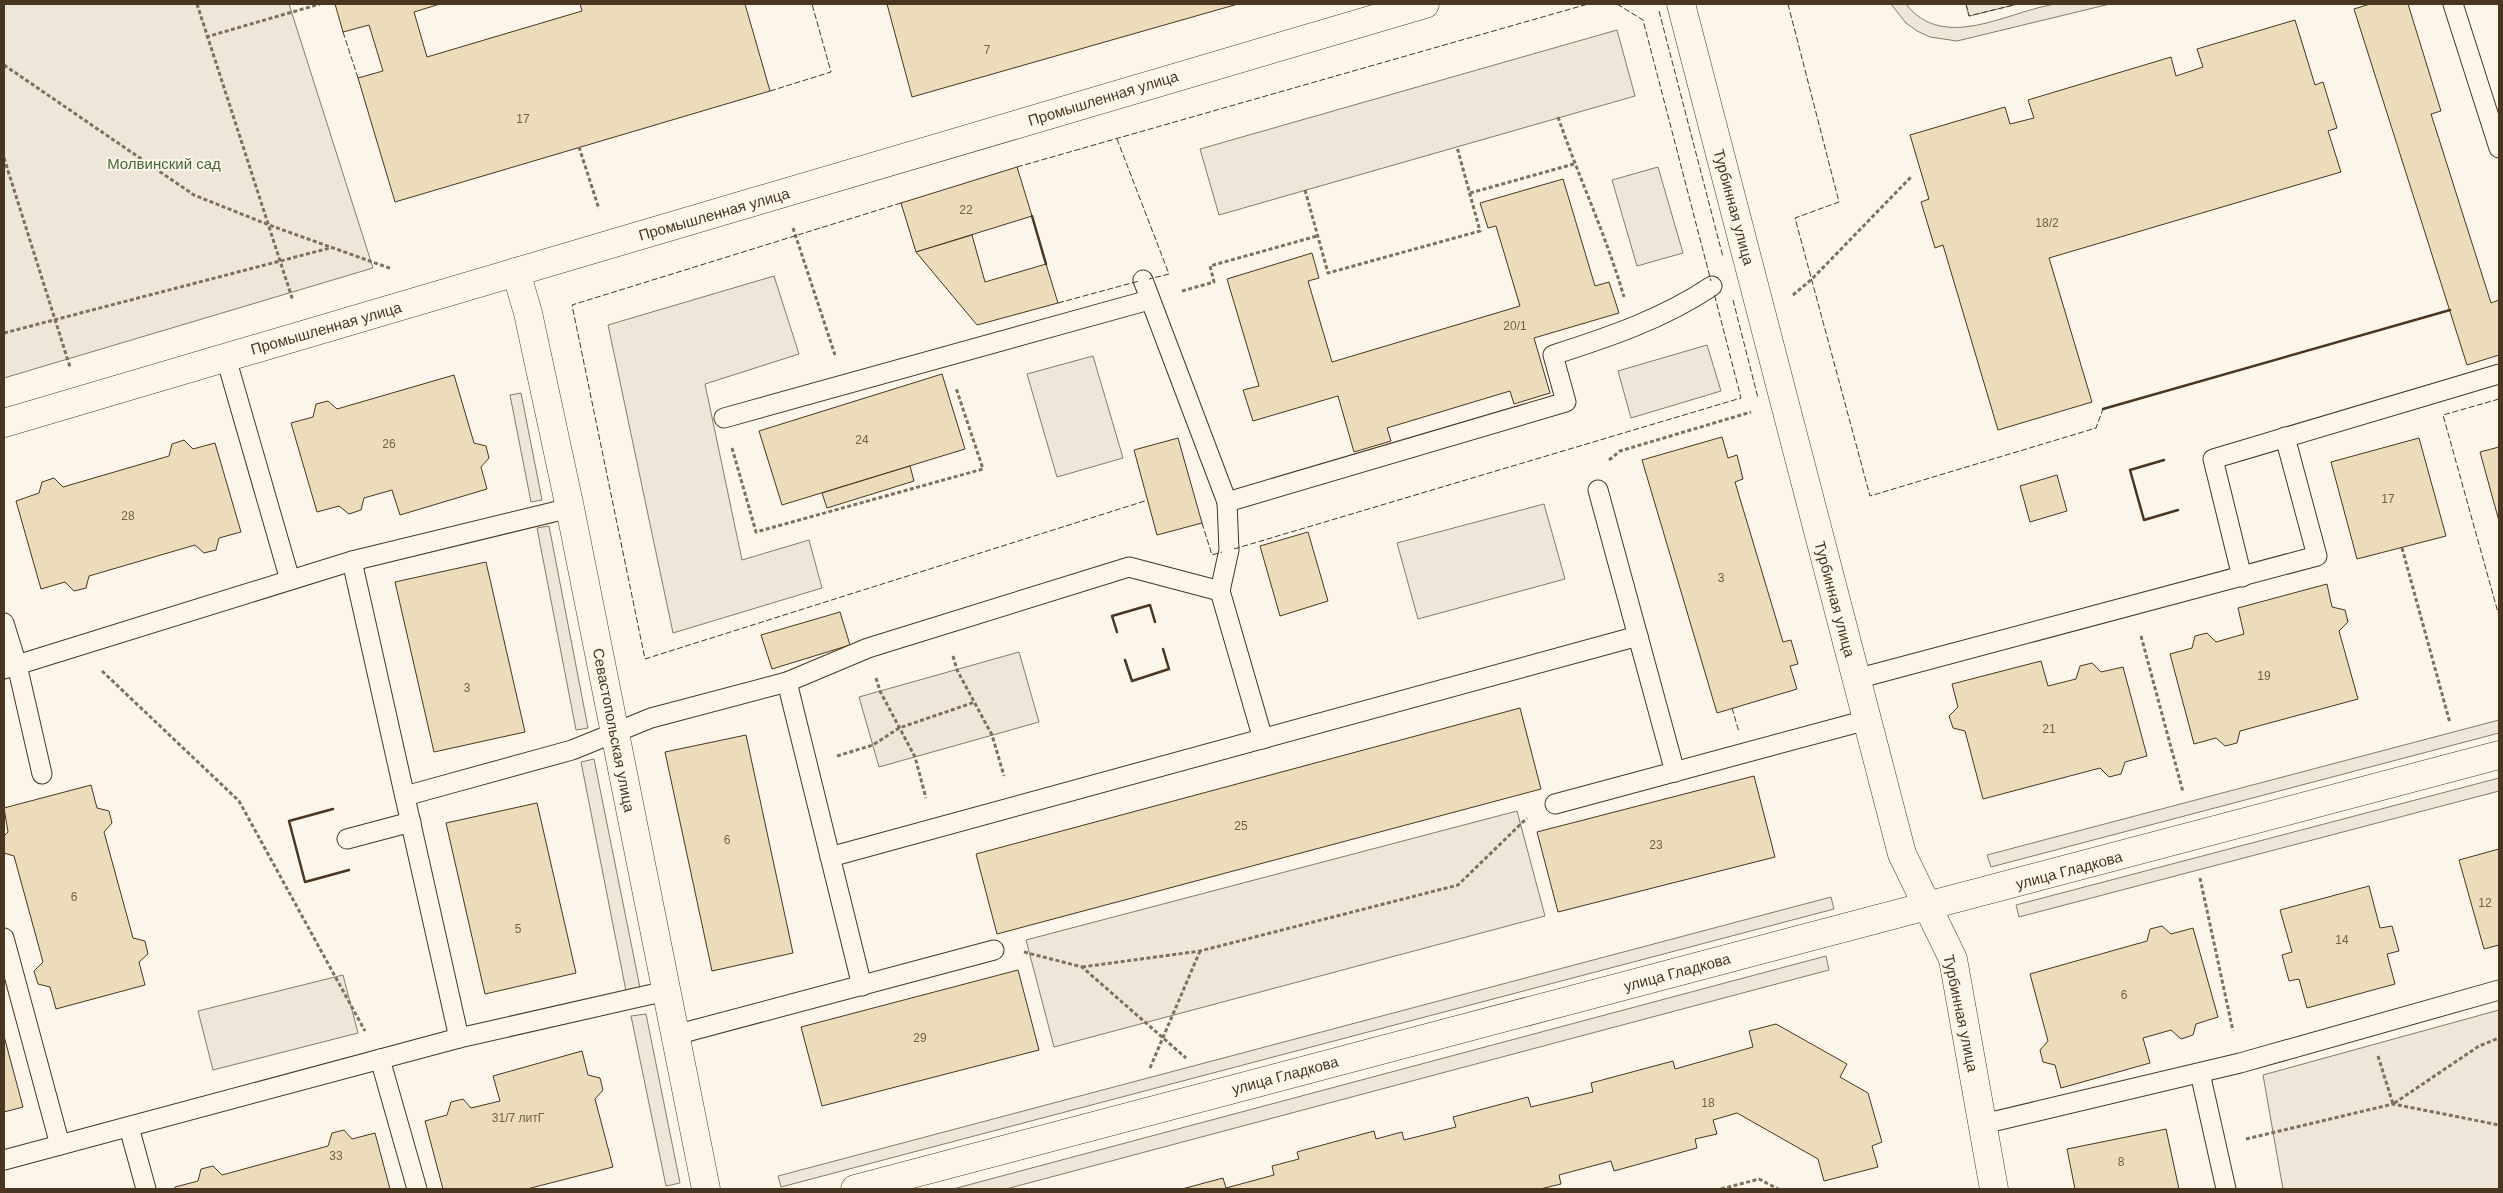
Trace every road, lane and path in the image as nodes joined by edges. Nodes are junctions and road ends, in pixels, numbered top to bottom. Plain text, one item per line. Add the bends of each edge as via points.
1 (198, 4) edge
2 (320, 4) edge
3 (1425, 4) edge
4 (1681, 4) edge
5 (2453, 4) edge
6 (206, 37) junction
7 (4, 65) edge
8 (1558, 117) dead end
9 (1457, 147) dead end
10 (579, 148) dead end
11 (2499, 148) edge
12 (4, 158) edge
13 (1574, 164) junction
14 (1911, 177) dead end
15 (1305, 190) dead end
16 (1470, 193) junction
17 (600, 212) dead end
18 (269, 225) junction
19 (1317, 236) junction
20 (796, 237) dead end
21 (332, 248) junction
22 (280, 260) junction
23 (400, 272) dead end
24 (516, 272) junction
25 (1143, 280) dead end
26 (1712, 286) dead end
27 (1149, 300) junction
28 (1787, 300) dead end
29 (294, 303) dead end
30 (55, 320) junction
31 (1634, 328) junction
32 (4, 333) edge
33 (945, 356) junction
34 (226, 358) junction
35 (2499, 374) edge
36 (845, 384) junction
37 (80, 400) junction
38 (1756, 410) dead end
39 (724, 418) joint
40 (4, 423) edge
41 (2285, 437) junction
42 (1598, 490) joint
43 (1227, 502) junction
44 (570, 508) junction
45 (2402, 548) dead end
46 (352, 561) junction
47 (2242, 577) junction
48 (290, 580) junction
49 (1220, 591) junction
50 (2132, 606) junction
51 (4, 623) edge
52 (944, 626) junction
53 (1638, 636) junction
54 (76, 646) junction
55 (868, 648) junction
56 (10, 667) edge
57 (1856, 679) junction
58 (787, 682) junction
59 (974, 702) junction
60 (1867, 720) junction
61 (2450, 723) dead end
62 (900, 728) junction
63 (615, 733) junction
64 (1263, 739) junction
65 (2499, 755) edge
66 (808, 765) junction
67 (1675, 772) junction
68 (42, 774) dead end
69 (2183, 792) dead end
70 (405, 796) junction
71 (1555, 804) joint
72 (1014, 807) junction
73 (410, 822) junction
74 (935, 829) junction
75 (347, 839) dead end
76 (830, 857) junction
77 (2200, 878) dead end
78 (1928, 906) junction
79 (4, 938) edge
80 (994, 950) joint
81 (1200, 951) junction
82 (1082, 967) junction
83 (862, 986) junction
84 (2499, 990) edge
85 (666, 991) junction
86 (2369, 1027) junction
87 (676, 1035) junction
88 (459, 1038) junction
89 (1163, 1038) junction
90 (2499, 1038) edge
91 (1186, 1058) dead end
92 (380, 1059) junction
93 (2240, 1063) junction
94 (1150, 1068) dead end
95 (2200, 1073) junction
96 (2393, 1104) junction
97 (1983, 1124) junction
98 (2499, 1125) edge
99 (129, 1127) junction
100 (60, 1145) junction
101 (2216, 1146) junction
102 (4, 1160) edge
103 (146, 1189) edge
104 (417, 1189) edge
105 (706, 1189) edge
106 (855, 1189) edge
107 (1722, 1189) edge
108 (1778, 1189) edge
109 (1994, 1189) edge
110 (2226, 1189) edge

1 - 6 path
2 - 6 path
3 - 24 street, Промышленная улица
4 - 57 street, Турбинная улица
5 - 11 lane
6 - 18 path
7 - 18 path via 194,195
8 - 13 path
9 - 16 path
10 - 17 path
12 - 30 path
13 - 16 path
13 - 31 path via 1610,250
14 - 28 path via 1812,279
15 - 19 path
16 - 19 path via 1480,230 1471,233 1328,273
18 - 21 path
18 - 22 path
19 - 27 path via 1210,266 1214,282
20 - 36 path
21 - 22 path
21 - 23 path
22 - 29 path
22 - 30 path
24 - 34 street, Промышленная улица
24 - 44 street, Севастопольская улица via 528,313
25 - 27 lane
26 - 31 lane via 1686,304
27 - 33 lane
27 - 43 lane
30 - 32 path
30 - 37 path
31 - 43 lane via 1553,355 1566,402
33 - 36 lane
33 - 39 path via 983,469 756,532
34 - 37 street, Промышленная улица
34 - 48 lane
35 - 41 lane
36 - 39 lane
37 - 40 street, Промышленная улица
38 - 42 path via 1620,451 1602,466
41 - 47 lane via 2213,459
41 - 47 lane via 2317,556
42 - 53 lane
43 - 49 lane via 1229,550
44 - 46 lane
44 - 63 street, Севастопольская улица
45 - 61 path
46 - 48 lane
46 - 70 lane
47 - 50 lane
48 - 54 lane
49 - 52 lane via 1129,568
49 - 64 lane
50 - 57 lane
50 - 69 path
51 - 56 lane
52 - 55 lane
52 - 59 path via 957,670
53 - 64 lane
53 - 67 lane
54 - 56 lane
54 - 92 path via 239,801
55 - 58 lane
55 - 62 path via 880,691
56 - 68 lane
57 - 60 street, Турбинная улица
58 - 63 lane via 651,718
58 - 66 lane
59 - 62 path
59 - 72 path via 992,735
60 - 67 lane
60 - 78 street, Турбинная улица via 1902,854
62 - 66 path via 873,745
62 - 74 path via 915,757
63 - 70 lane via 572,750
63 - 85 street, Севастопольская улица
64 - 72 lane
65 - 78 street, улица Гладкова
66 - 76 lane
67 - 71 lane
70 - 73 lane
71 - 81 path via 1536,809 1458,885
72 - 74 lane
73 - 75 lane
73 - 88 lane
74 - 76 lane
76 - 83 lane
77 - 93 path
78 - 97 street, Турбинная улица via 1953,959
78 - 106 street, улица Гладкова
79 - 100 lane
80 - 82 path via 1006,948
80 - 83 lane
81 - 82 path
81 - 89 path
82 - 89 path
83 - 87 lane
84 - 86 lane
85 - 87 street, Севастопольская улица
85 - 88 lane
86 - 93 lane
86 - 96 path
87 - 105 street, Севастопольская улица
88 - 92 lane
89 - 91 path
89 - 94 path
90 - 96 path via 2479,1046
92 - 99 lane
92 - 104 lane
93 - 95 lane
95 - 97 lane
95 - 101 lane
96 - 98 path
96 - 101 path
97 - 109 street, Турбинная улица
99 - 100 lane
99 - 103 lane
100 - 102 lane
101 - 110 lane
107 - 108 path via 1760,1179

